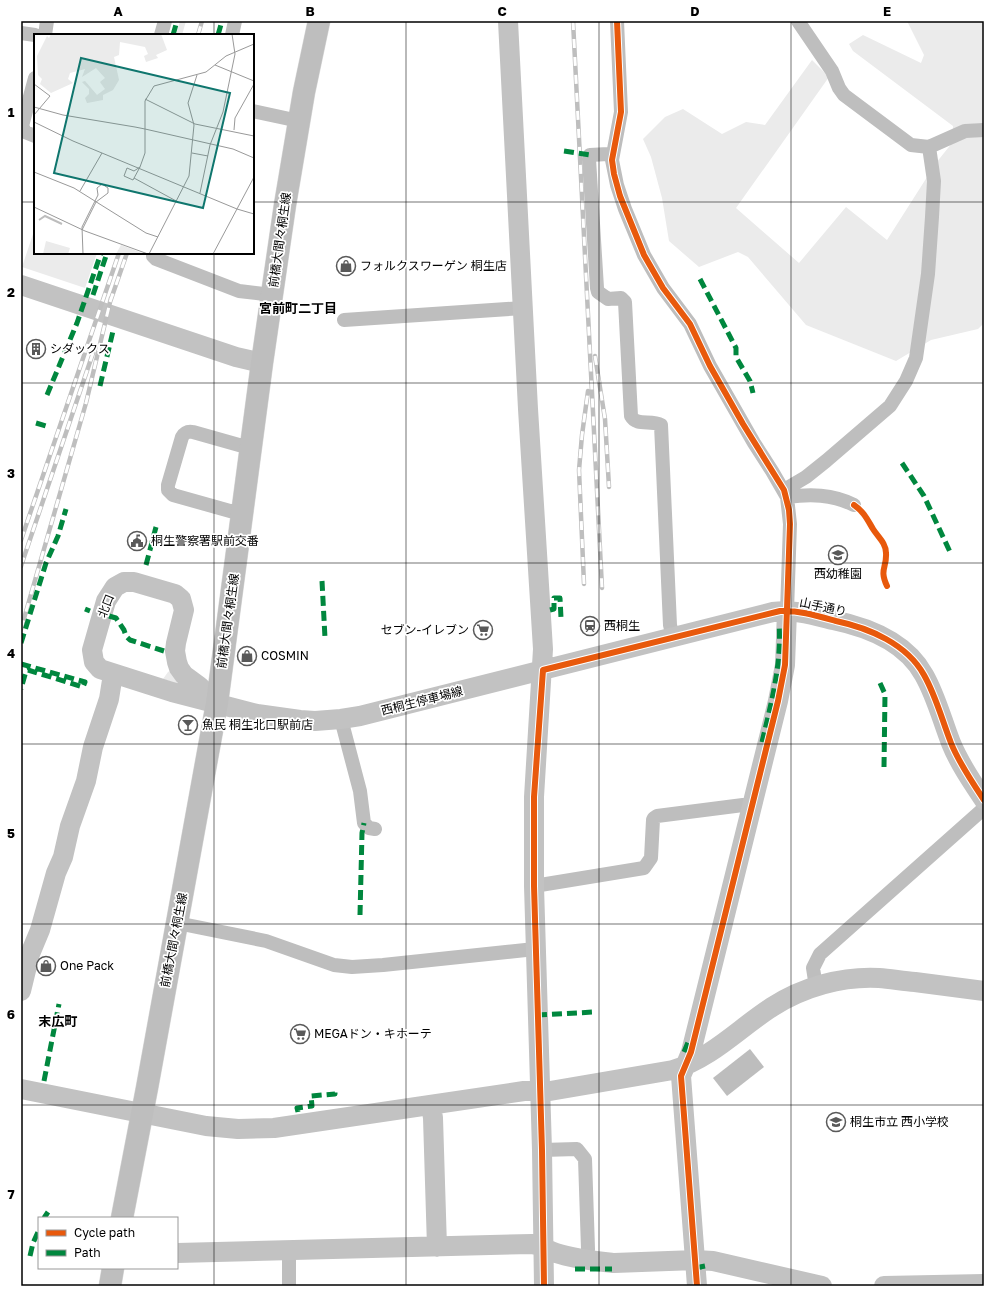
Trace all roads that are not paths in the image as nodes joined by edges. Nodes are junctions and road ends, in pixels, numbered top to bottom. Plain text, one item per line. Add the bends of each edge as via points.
1 (46, 21) edge
2 (165, 21) edge
3 (235, 21) edge
4 (320, 21) edge
5 (508, 21) edge
6 (617, 21) edge
7 (798, 21) edge
8 (21, 33) edge
9 (45, 34) edge
10 (162, 34) edge
11 (232, 34) edge
12 (34, 35) edge
13 (34, 82) edge
14 (254, 111) edge
15 (298, 121) junction
16 (984, 130) edge
17 (34, 136) edge
18 (929, 147) junction
19 (613, 155) junction
20 (154, 254) edge
21 (21, 285) edge
22 (272, 295) junction
23 (524, 308) junction
24 (344, 320) dead end
25 (262, 363) junction
26 (252, 447) junction
27 (785, 494) junction
28 (854, 505) dead end
29 (243, 512) junction
30 (787, 611) junction
31 (673, 638) junction
32 (543, 670) junction
33 (113, 674) junction
34 (217, 703) junction
35 (340, 719) junction
36 (984, 800) edge
37 (752, 806) junction
38 (984, 807) edge
39 (375, 829) dead end
40 (534, 886) junction
41 (177, 923) junction
42 (535, 949) junction
43 (26, 952) edge
44 (816, 987) junction
45 (21, 991) edge
46 (984, 991) edge
47 (684, 1066) junction
48 (21, 1089) edge
49 (540, 1091) junction
50 (431, 1105) junction
51 (142, 1114) junction
52 (542, 1150) junction
53 (122, 1217) edge
54 (437, 1247) junction
55 (544, 1247) junction
56 (289, 1250) junction
57 (178, 1253) edge
58 (586, 1260) junction
59 (696, 1260) junction
60 (113, 1269) edge
61 (984, 1284) edge
62 (110, 1286) edge
63 (289, 1286) edge
64 (544, 1286) edge
65 (697, 1286) edge
66 (822, 1286) edge
67 (884, 1286) edge

1 - 9 street
2 - 10 street
3 - 11 street
4 - 15 main road, 前橋大間々桐生線
5 - 23 street
6 - 19 street via 621,112
7 - 18 street via 832,71 844,95 911,145
8 - 12 street
13 - 17 street via 22,126 25,132
14 - 15 street
15 - 22 main road, 前橋大間々桐生線
16 - 18 street via 964,131
18 - 27 street via 934,180 932,217 928,274 916,358 890,406
19 - 27 street via 617,186 644,255 663,288 690,324 710,366
19 - 31 street via 590,155 589,159 597,288 608,300 621,298 625,302 631,416 638,422 656,422 661,425 670,625
20 - 22 street via 156,259 239,291
21 - 25 street via 236,357
22 - 25 main road, 前橋大間々桐生線
23 - 24 street
23 - 32 street
25 - 26 main road, 前橋大間々桐生線
26 - 29 main road, 前橋大間々桐生線
26 - 29 street via 193,432 185,433 168,485 168,490 173,495 230,511
27 - 28 street via 837,498
27 - 30 street via 790,524
29 - 34 main road, 前橋大間々桐生線
30 - 31 street, 山手通り via 773,612
30 - 36 street, 山手通り via 857,626 883,637 905,652 924,674 955,752
30 - 37 street via 783,677
31 - 32 street, 山手通り
32 - 35 street, 西桐生停車場線 via 428,700
32 - 40 street via 534,797
33 - 34 street, 北口 / 北口
33 - 34 street, 北口 / 北口 via 100,669 92,655 106,601 112,590 121,583 129,581 142,584 175,594 181,599 184,610 175,647 179,668
33 - 43 street via 109,699 63,857 40,930
34 - 35 street, 西桐生停車場線 via 257,714 300,720
34 - 41 main road, 前橋大間々桐生線
35 - 39 street via 360,791 364,823
37 - 40 street via 657,816 653,820 651,858 644,868
37 - 47 street via 691,1052
38 - 44 street via 820,954 813,968
40 - 42 street
41 - 42 street via 266,941 343,967
41 - 51 main road, 前橋大間々桐生線
42 - 49 street
43 - 45 street
44 - 46 street via 878,978
44 - 47 street via 796,994 771,1008 722,1045
47 - 49 street via 666,1072
47 - 59 street via 681,1087
48 - 51 street
49 - 50 street via 524,1091
49 - 52 street
50 - 51 street via 246,1129 206,1126
50 - 54 street
51 - 53 main road, 前橋大間々桐生線
52 - 55 street
52 - 58 street via 577,1149 585,1159 588,1249
54 - 55 street via 532,1244
54 - 56 street
55 - 58 street
55 - 64 street
56 - 57 street
56 - 63 street
58 - 59 street via 614,1263
59 - 65 street
59 - 66 street via 723,1263
60 - 62 main road
61 - 67 street

